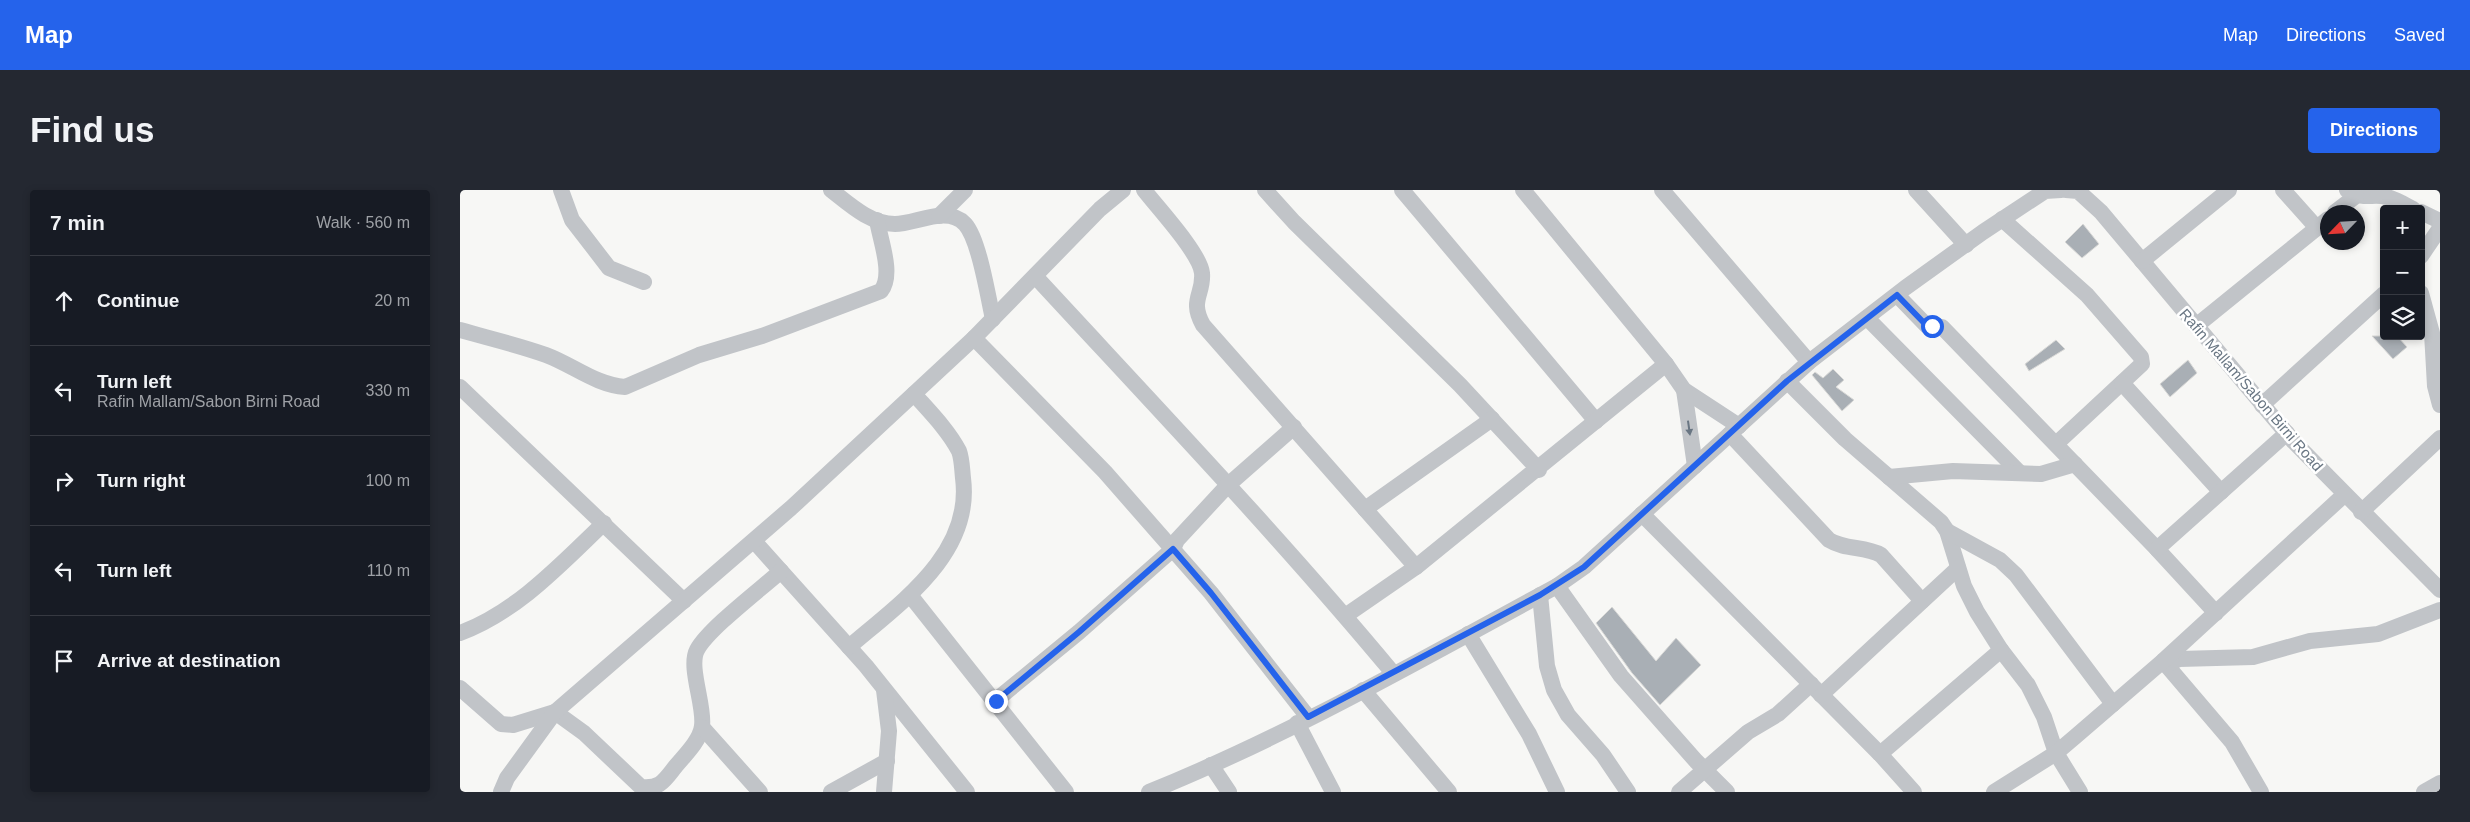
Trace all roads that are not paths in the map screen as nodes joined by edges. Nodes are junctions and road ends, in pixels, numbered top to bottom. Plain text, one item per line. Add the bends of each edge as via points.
1 (561, 190) edge
2 (831, 190) edge
3 (964, 190) edge
4 (1124, 190) edge
5 (1144, 190) edge
6 (1265, 190) edge
7 (1402, 190) edge
8 (1523, 190) edge
9 (1662, 190) edge
10 (1916, 190) edge
11 (2061, 190) edge
12 (2074, 190) edge
13 (2229, 190) edge
14 (2283, 190) edge
15 (2352, 193) edge
16 (2387, 198) edge
17 (2342, 205) edge
18 (2404, 205) edge
19 (2425, 214) edge
20 (938, 216) junction
21 (2002, 219) junction
22 (877, 220) junction
23 (2320, 221) edge
24 (2440, 221) edge
25 (2320, 225) edge
26 (2440, 228) edge
27 (1966, 245) junction
28 (2425, 250) edge
29 (2142, 261) junction
30 (1035, 276) junction
31 (644, 282) dead end
32 (1897, 295) junction
33 (2383, 295) edge
34 (2422, 295) edge
35 (1867, 318) junction
36 (993, 319) junction
37 (2196, 326) junction
38 (460, 330) edge
39 (2436, 330) edge
40 (974, 338) junction
41 (1809, 362) junction
42 (1666, 364) junction
43 (1787, 381) junction
44 (2122, 383) junction
45 (460, 386) edge
46 (1684, 390) junction
47 (914, 394) junction
48 (2262, 404) junction
49 (2440, 405) edge
50 (1492, 420) junction
51 (1596, 421) junction
52 (1294, 427) junction
53 (1734, 430) junction
54 (2287, 434) junction
55 (2440, 438) edge
56 (2056, 444) junction
57 (2075, 464) junction
58 (1694, 466) junction
59 (1538, 470) junction
60 (2020, 473) junction
61 (1889, 477) junction
62 (1228, 484) junction
63 (2221, 492) junction
64 (2344, 495) junction
65 (1365, 509) junction
66 (2362, 512) junction
67 (1642, 514) junction
68 (604, 523) junction
69 (1947, 531) junction
70 (754, 541) junction
71 (1173, 549) junction
72 (2157, 549) junction
73 (1416, 567) junction
74 (1958, 568) junction
75 (781, 571) junction
76 (2437, 582) edge
77 (1557, 586) junction
78 (910, 595) junction
79 (1540, 595) junction
80 (684, 601) junction
81 (1922, 601) junction
82 (2440, 610) edge
83 (2216, 613) junction
84 (1345, 616) junction
85 (460, 633) edge
86 (1468, 634) junction
87 (849, 647) junction
88 (2001, 650) junction
89 (2164, 663) junction
90 (1393, 674) junction
91 (460, 688) edge
92 (1816, 689) junction
93 (884, 690) junction
94 (1362, 690) junction
95 (996, 701) junction
96 (2113, 704) junction
97 (555, 712) junction
98 (1302, 720) junction
99 (702, 727) junction
100 (2056, 753) junction
101 (1880, 754) junction
102 (887, 762) junction
103 (1211, 765) junction
104 (1704, 770) junction
105 (2440, 782) edge
106 (1909, 791) edge
107 (501, 792) edge
108 (760, 792) edge
109 (831, 792) edge
110 (884, 792) edge
111 (967, 792) edge
112 (1066, 792) edge
113 (1149, 792) edge
114 (1229, 792) edge
115 (1333, 792) edge
116 (1449, 792) edge
117 (1557, 792) edge
118 (1628, 792) edge
119 (1679, 792) edge
120 (1727, 792) edge
121 (1994, 792) edge
122 (2080, 792) edge
123 (2261, 792) edge
124 (2424, 792) edge

1 - 31 street via 572,220 609,268
2 - 22 street via 856,210
3 - 20 street
4 - 30 street via 1100,209
5 - 52 street via 1200,264 1202,282 1196,300 1203,325
6 - 50 street
7 - 51 street
8 - 42 street
9 - 41 street
10 - 27 street
11 - 21 street via 2045,191
12 - 29 street, Rafin Mallam/Sabon Birni Road via 2101,212
13 - 29 street
14 - 23 street
15 - 16 street via 2368,198
15 - 17 street
16 - 18 street
19 - 24 street
20 - 22 street via 894,224
20 - 36 street via 957,217 966,225 975,245
21 - 27 street
21 - 44 street via 2074,282 2141,358 2142,364
22 - 38 street via 887,275 881,291 762,336 699,355 625,387 591,377 547,355
25 - 37 street
26 - 28 street
27 - 32 street
29 - 37 street, Rafin Mallam/Sabon Birni Road
30 - 36 street
30 - 62 street
32 - 35 street
32 - 56 street via 1927,326 1942,327
33 - 48 street
34 - 39 street
35 - 41 street
35 - 60 street
36 - 40 street
37 - 48 street, Rafin Mallam/Sabon Birni Road
39 - 49 street via 2434,386
40 - 47 street
40 - 71 street via 1105,472
41 - 43 street
42 - 46 street
42 - 51 street
43 - 53 street
43 - 61 street
44 - 56 street
44 - 63 street
45 - 68 street
46 - 53 street
46 -> 58 street
47 - 70 street
47 - 78 street via 945,428 960,454 965,491 962,511 949,546 937,567
48 - 54 street, Rafin Mallam/Sabon Birni Road
50 - 59 street
50 - 65 street
51 - 59 street
52 - 62 street
52 - 65 street
53 - 58 street
53 - 81 street via 1829,540 1881,555
54 - 63 street
54 - 64 street, Rafin Mallam/Sabon Birni Road
55 - 66 street
56 - 57 street
57 - 60 street via 2041,474
57 - 72 street
58 - 67 street
59 - 73 street
60 - 61 street via 1953,472
61 - 69 street via 1935,515
62 - 71 street via 1177,540
62 - 84 street
63 - 72 street
64 - 66 street, Rafin Mallam/Sabon Birni Road
64 - 83 street
65 - 73 street
66 - 76 street, Rafin Mallam/Sabon Birni Road
67 - 77 street via 1584,567
67 - 92 street
68 - 80 street
68 - 85 street via 545,580 484,624
69 - 74 street
69 - 96 street via 2000,560 2016,575
70 - 75 street
70 - 80 street
71 - 95 street
71 - 98 street via 1211,593
72 - 83 street
73 - 84 street
74 - 81 street
74 - 88 street via 1977,612
75 - 87 street
75 - 99 street via 707,636 696,651
77 - 79 street
77 - 104 street via 1605,655
78 - 87 street
78 - 95 street
79 - 86 street
79 - 118 street via 1547,666 1554,690 1568,714 1603,755
80 - 97 street
81 - 92 street
82 - 89 street via 2378,634 2310,641 2253,657 2179,659
83 - 89 street
84 - 90 street
86 - 90 street
86 - 117 street via 1529,734
87 - 93 street
88 - 100 street via 2028,684
88 - 101 street
89 - 96 street
89 - 123 street via 2232,742
90 - 94 street
91 - 97 street via 507,726
92 - 101 street
92 - 104 street via 1748,732
93 - 102 street via 889,731
93 - 111 street
94 - 98 street
94 - 116 street
95 - 112 street
96 - 100 street
97 - 99 street via 584,733 641,787 653,788 662,783 691,747
97 - 107 street via 507,778
98 - 103 street
98 - 115 street
99 - 108 street
100 - 121 street
100 - 122 street
101 - 106 street
102 - 109 street
102 - 110 street
103 - 113 street
103 - 114 street
104 - 119 street
104 - 120 street
105 - 124 street

